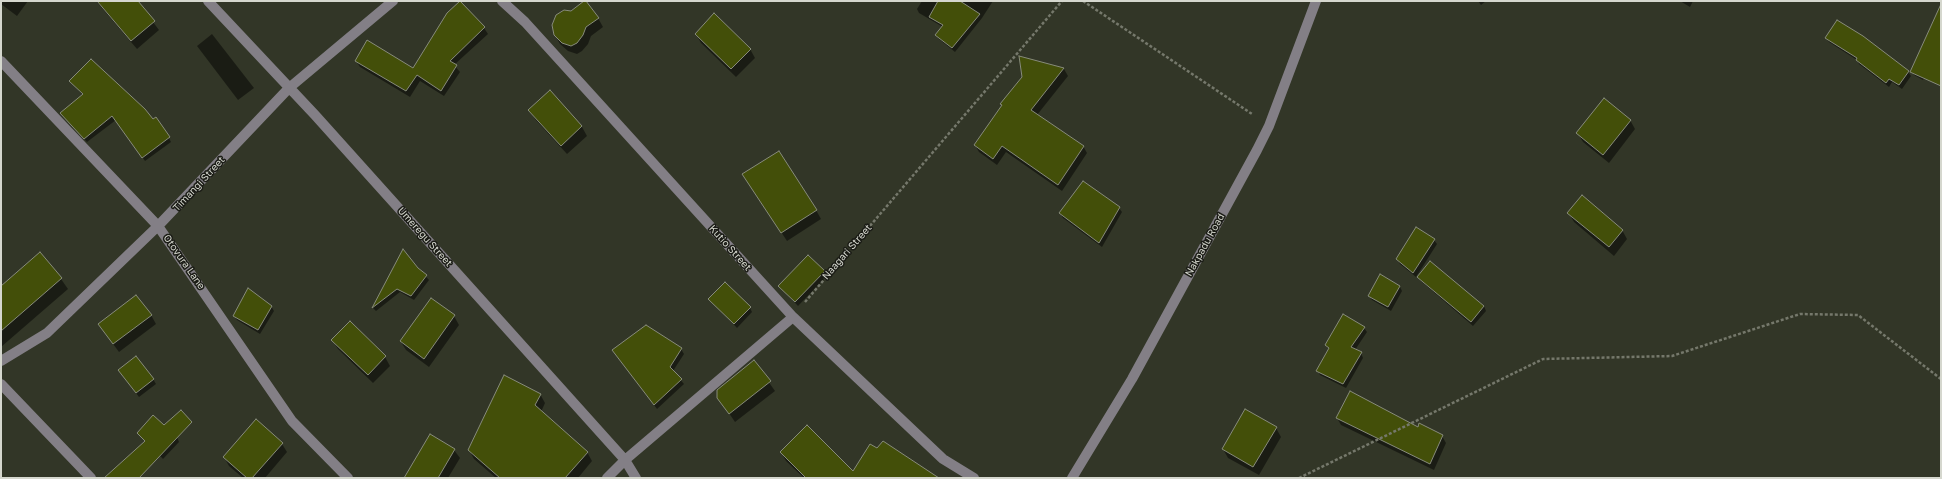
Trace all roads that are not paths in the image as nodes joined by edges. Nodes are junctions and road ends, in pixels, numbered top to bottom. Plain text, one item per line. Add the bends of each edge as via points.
1 (208, 1) edge
2 (393, 1) edge
3 (502, 1) edge
4 (1316, 1) edge
5 (1, 61) edge
6 (289, 88) junction
7 (158, 226) junction
8 (792, 317) junction
9 (1, 361) edge
10 (1, 384) edge
11 (625, 460) junction
12 (91, 478) edge
13 (348, 478) edge
14 (607, 478) edge
15 (636, 478) edge
16 (974, 478) edge
17 (1072, 478) edge

1 - 6 street, Umeregu Street
2 - 6 street, Timangi Street
3 - 8 street, Kutio Street via 525,22
4 - 17 street, Nakpadu Road via 1268,126 1132,379
5 - 7 street, Otovura Lane
6 - 7 street, Timangi Street
6 - 11 street, Umeregu Street
7 - 9 street, Timangi Street via 47,333
7 - 13 street, Otovura Lane via 292,421
8 - 11 street
8 - 16 street, Kutio Street via 943,459
10 - 12 street
11 - 14 street
11 - 15 street, Umeregu Street

